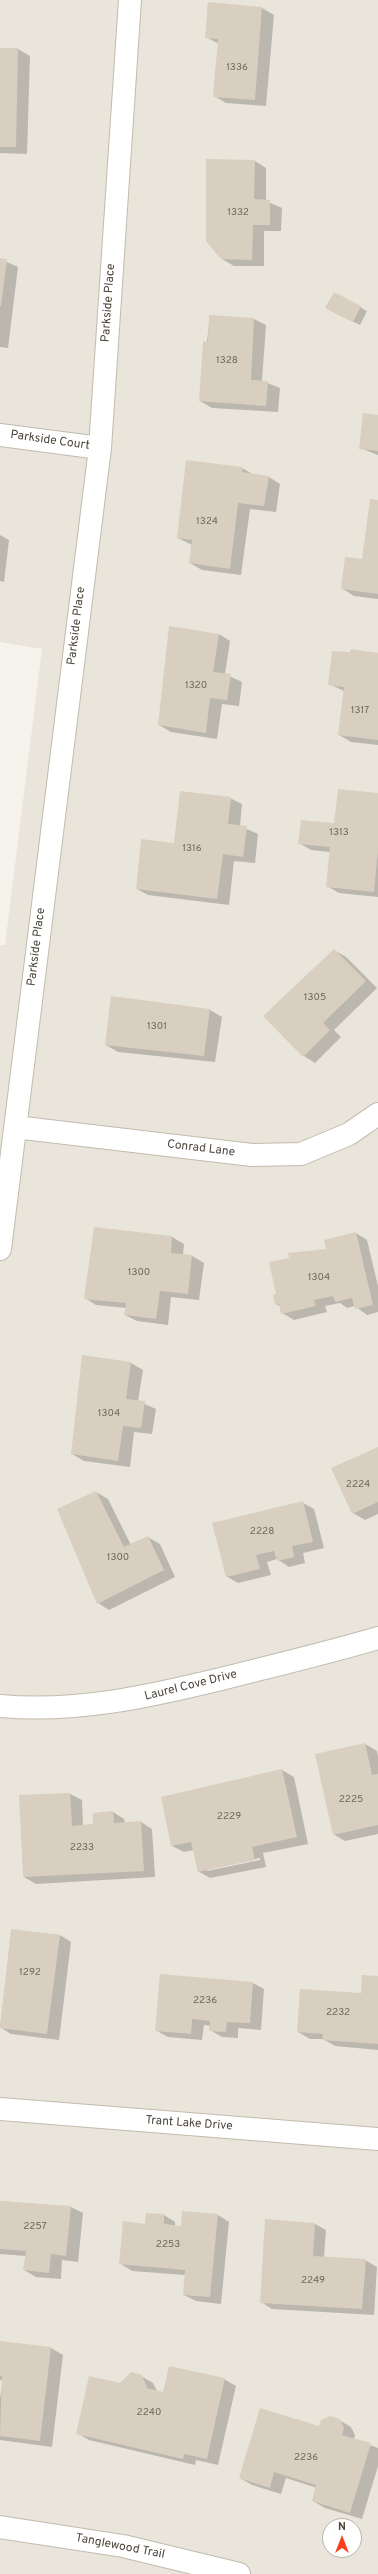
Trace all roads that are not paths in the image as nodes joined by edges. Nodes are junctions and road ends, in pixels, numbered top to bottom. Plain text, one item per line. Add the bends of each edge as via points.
1 (130, 0) edge
2 (0, 435) edge
3 (100, 448) junction
4 (378, 1114) edge
5 (15, 1127) junction
6 (0, 1249) edge
7 (378, 1638) edge
8 (0, 1706) edge
9 (0, 2109) edge
10 (378, 2139) edge
11 (0, 2527) edge
12 (239, 2574) edge

1 - 3 street, Parkside Place
2 - 3 street, Parkside Court
3 - 5 street, Parkside Place
4 - 5 street, Conrad Lane via 349,1134 301,1154 252,1155
5 - 6 street, Parkside Place
7 - 8 street, Laurel Cove Drive via 139,1699 70,1706
9 - 10 street, Trant Lake Drive
11 - 12 street, Tanglewood Trail via 123,2546

